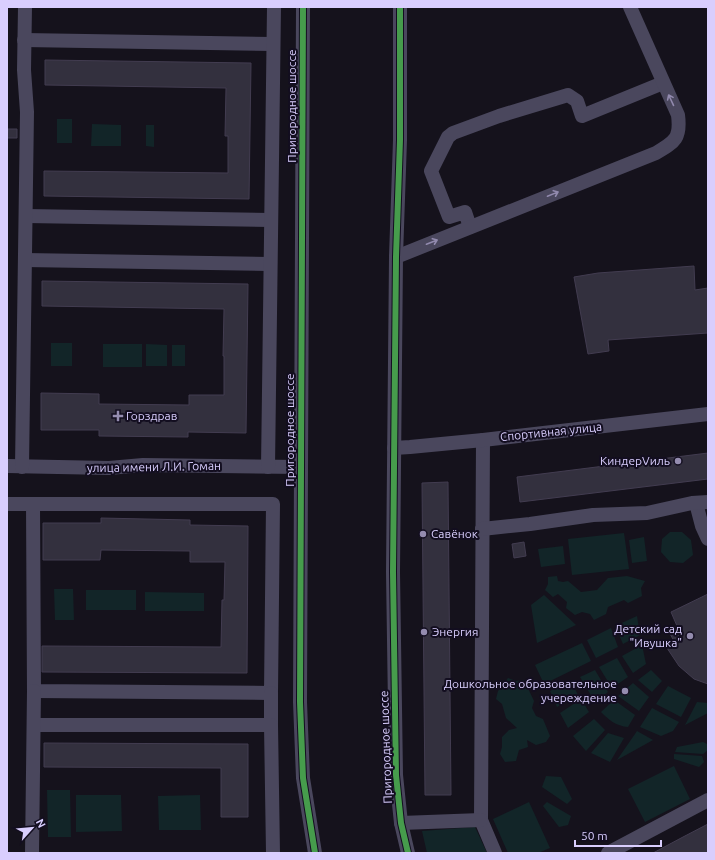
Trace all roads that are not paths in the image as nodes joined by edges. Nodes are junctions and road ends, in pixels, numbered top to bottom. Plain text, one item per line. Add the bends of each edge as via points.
1 (25, 7) edge
2 (274, 7) edge
3 (303, 7) edge
4 (400, 7) edge
5 (630, 7) edge
6 (24, 40) junction
7 (273, 44) junction
8 (663, 83) junction
9 (26, 216) junction
10 (271, 220) junction
11 (470, 228) junction
12 (396, 256) junction
13 (25, 260) junction
14 (270, 264) junction
15 (708, 414) edge
16 (483, 440) junction
17 (394, 448) junction
18 (7, 466) edge
19 (22, 467) junction
20 (268, 467) junction
21 (301, 467) junction
22 (702, 502) edge
23 (7, 504) edge
24 (33, 504) junction
25 (482, 529) junction
26 (708, 539) edge
27 (34, 691) junction
28 (271, 693) junction
29 (34, 725) junction
30 (271, 725) junction
31 (708, 800) edge
32 (481, 820) junction
33 (401, 823) junction
34 (32, 853) edge
35 (274, 853) edge
36 (315, 853) edge
37 (408, 853) edge
38 (495, 853) edge
39 (608, 853) edge

1 - 6 street
2 - 7 street
3 - 21 street, Пригородное шоссе
4 - 12 street, Пригородное шоссе via 400,140
5 - 8 street
6 - 7 street
6 - 9 street via 27,112
7 - 10 street
11 -> 8 street via 656,153 670,145 677,137 680,127 678,115
8 - 11 street via 582,116 577,101 568,95 453,133 448,137 431,171 449,218 464,212
9 - 10 street
9 - 13 street
10 - 14 street
12 -> 11 street
12 - 17 street, Пригородное шоссе
13 - 14 street
13 - 19 street
14 - 20 street
15 - 16 street, Спортивная улица
16 - 17 street, Спортивная улица
16 - 25 street
17 - 33 street, Пригородное шоссе via 396,775
18 - 19 street, улица имени Л.И. Гоман
19 - 20 street, улица имени Л.И. Гоман
20 - 21 street, улица имени Л.И. Гоман
21 - 36 street, Пригородное шоссе via 300,702 304,778
22 - 25 street via 647,513 593,515
22 - 26 street via 702,526
23 - 24 street
24 - 27 street
24 - 28 street via 273,504
25 - 32 street
27 - 28 street
27 - 29 street
28 - 30 street
29 - 30 street
29 - 34 street
30 - 35 street
31 - 39 street
32 - 33 street
32 - 38 street
33 - 37 street, Пригородное шоссе

